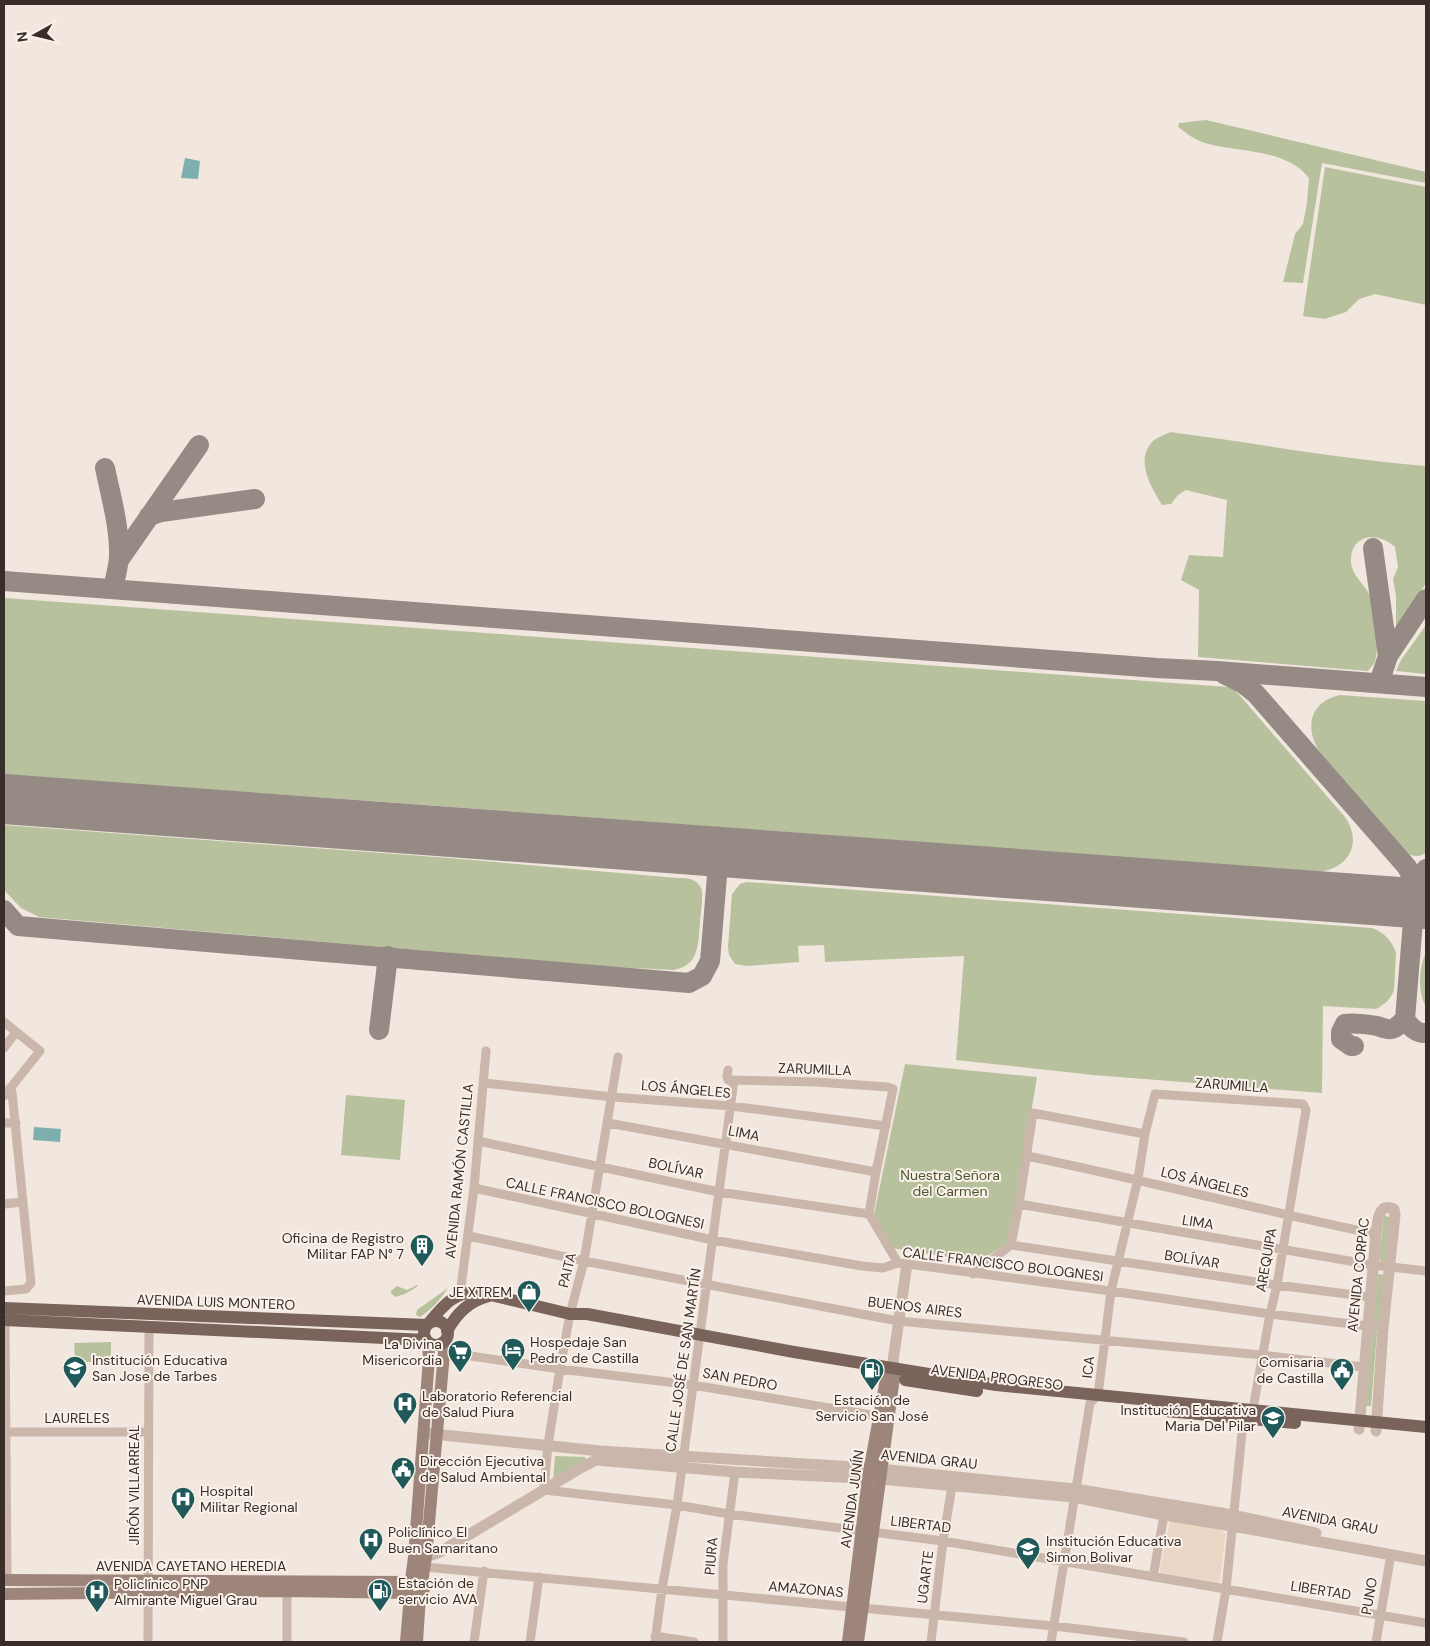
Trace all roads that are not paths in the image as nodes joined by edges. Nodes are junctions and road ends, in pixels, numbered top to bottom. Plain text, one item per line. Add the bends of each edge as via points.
1 (4, 1022) edge
2 (16, 1032) junction
3 (4, 1048) edge
4 (486, 1051) dead end
5 (618, 1057) dead end
6 (728, 1070) dead end
7 (734, 1080) junction
8 (484, 1083) junction
9 (10, 1088) junction
10 (1156, 1094) joint
11 (4, 1096) edge
12 (613, 1097) junction
13 (731, 1106) junction
14 (1305, 1106) joint
15 (16, 1122) junction
16 (4, 1123) edge
17 (608, 1123) junction
18 (886, 1126) junction
19 (1145, 1134) junction
20 (478, 1141) junction
21 (726, 1144) junction
22 (1027, 1156) junction
23 (600, 1166) junction
24 (876, 1172) junction
25 (1138, 1179) junction
26 (474, 1188) junction
27 (719, 1192) junction
28 (23, 1202) junction
29 (4, 1204) edge
30 (1019, 1204) junction
31 (592, 1213) junction
32 (869, 1214) junction
33 (1288, 1216) junction
34 (1128, 1224) junction
35 (1376, 1234) junction
36 (469, 1236) junction
37 (712, 1240) junction
38 (1011, 1245) junction
39 (1283, 1249) junction
40 (584, 1260) junction
41 (1119, 1262) junction
42 (902, 1264) junction
43 (1373, 1265) junction
44 (1389, 1267) junction
45 (1426, 1272) edge
46 (972, 1274) junction
47 (707, 1284) junction
48 (1277, 1285) junction
49 (4, 1291) edge
50 (1111, 1291) junction
51 (460, 1294) junction
52 (494, 1295) junction
53 (1370, 1297) junction
54 (570, 1314) junction
55 (1270, 1314) junction
56 (4, 1316) edge
57 (898, 1321) junction
58 (332, 1322) junction
59 (384, 1324) junction
60 (427, 1325) junction
61 (1368, 1326) junction
62 (149, 1328) junction
63 (1383, 1328) junction
64 (332, 1336) junction
65 (383, 1338) junction
66 (700, 1338) junction
67 (444, 1339) junction
68 (427, 1341) junction
69 (1104, 1341) junction
70 (1262, 1355) junction
71 (1364, 1367) junction
72 (560, 1369) junction
73 (891, 1371) junction
74 (5, 1377) edge
75 (693, 1385) junction
76 (1094, 1399) junction
77 (1248, 1414) junction
78 (884, 1417) junction
79 (1360, 1425) junction
80 (1376, 1427) junction
81 (1426, 1427) edge
82 (6, 1432) junction
83 (148, 1432) junction
84 (423, 1432) junction
85 (436, 1434) junction
86 (1426, 1435) edge
87 (548, 1445) junction
88 (684, 1456) junction
89 (5, 1468) edge
90 (682, 1468) junction
91 (735, 1472) junction
92 (875, 1473) junction
93 (952, 1486) junction
94 (544, 1490) junction
95 (1074, 1493) junction
96 (677, 1504) junction
97 (729, 1514) junction
98 (1164, 1515) junction
99 (1232, 1520) junction
100 (867, 1532) junction
101 (943, 1541) junction
102 (1426, 1553) edge
103 (1391, 1554) junction
104 (1063, 1561) junction
105 (1426, 1561) edge
106 (426, 1562) junction
107 (484, 1571) junction
108 (539, 1577) junction
109 (1154, 1577) junction
110 (5, 1580) edge
111 (148, 1586) junction
112 (413, 1588) junction
113 (662, 1589) junction
114 (1226, 1589) junction
115 (287, 1591) junction
116 (4, 1594) edge
117 (722, 1595) junction
118 (857, 1608) junction
119 (1380, 1614) junction
120 (934, 1615) junction
121 (1426, 1623) edge
122 (1054, 1626) junction
123 (655, 1639) edge
124 (148, 1642) edge
125 (287, 1642) edge
126 (406, 1642) edge
127 (417, 1642) edge
128 (474, 1642) edge
129 (530, 1642) edge
130 (694, 1642) edge
131 (724, 1642) edge
132 (848, 1642) edge
133 (858, 1642) edge
134 (931, 1642) edge
135 (1051, 1642) edge
136 (1184, 1642) edge
137 (1217, 1642) edge
138 (1376, 1642) edge

1 - 2 street
2 - 3 street
2 - 9 street via 40,1051
4 - 8 street, AVENIDA RAMÓN CASTILLA
5 - 12 street, PAITA
6 - 7 street via 727,1078
7 - 13 street, CALLE JOSÉ DE SAN MARTÍN
7 - 18 street, ZARUMILLA via 888,1087 893,1089
8 - 12 street, LOS ÁNGELES
8 - 20 street, AVENIDA RAMÓN CASTILLA
9 - 11 street
9 - 15 street
10 - 14 street, ZARUMILLA
10 - 19 street, ICA
12 - 13 street, LOS ÁNGELES
12 - 17 street, PAITA
13 - 18 street, LOS ÁNGELES
13 - 21 street, CALLE JOSÉ DE SAN MARTÍN
14 - 33 street, AREQUIPA
15 - 16 street
15 - 28 street
17 - 21 street, LIMA
17 - 23 street, PAITA
18 - 24 street
19 - 22 street via 1035,1113
19 - 25 street, ICA
20 - 23 street, BOLÍVAR
20 - 26 street, AVENIDA RAMÓN CASTILLA
21 - 24 street, LIMA
21 - 27 street, CALLE JOSÉ DE SAN MARTÍN
22 - 25 street, LOS ÁNGELES
22 - 30 street
23 - 27 street, BOLÍVAR
23 - 31 street, PAITA
24 - 32 street
25 - 33 street, LOS ÁNGELES
25 - 34 street, ICA
26 - 31 street, CALLE FRANCISCO BOLOGNESI
26 - 36 street, AVENIDA RAMÓN CASTILLA
27 - 32 street, BOLÍVAR
27 - 37 street, CALLE JOSÉ DE SAN MARTÍN
28 - 29 street
28 - 49 street via 31,1283 26,1289
30 - 34 street, LIMA
30 - 38 street
31 - 37 street, CALLE FRANCISCO BOLOGNESI
31 - 40 street, PAITA
32 - 42 street
33 - 35 street, LOS ÁNGELES
33 - 39 street, AREQUIPA
34 - 39 street, LIMA
34 - 41 street, ICA
35 - 43 street, AVENIDA CORPAC
35 - 44 street, AVENIDA CORPAC via 1380,1211 1388,1207 1394,1209
36 - 40 street, BUENOS AIRES
36 - 51 street, AVENIDA RAMÓN CASTILLA
37 - 42 street, CALLE FRANCISCO BOLOGNESI via 883,1268
37 - 47 street, CALLE JOSÉ DE SAN MARTÍN
38 - 41 street, BOLÍVAR
38 - 46 street
39 - 43 street, LIMA
39 - 48 street, AREQUIPA
40 - 47 street, BUENOS AIRES
40 - 54 street, PAITA
41 - 48 street, BOLÍVAR
41 - 50 street, ICA
42 - 46 street, CALLE FRANCISCO BOLOGNESI
42 - 57 street, AVENIDA JUNÍN
43 - 44 street, LIMA
43 - 53 street, AVENIDA CORPAC
44 - 45 street, LIMA
44 - 63 street, AVENIDA CORPAC
46 - 50 street, CALLE FRANCISCO BOLOGNESI
47 - 57 street, BUENOS AIRES
47 - 66 street, CALLE JOSÉ DE SAN MARTÍN
48 - 53 street, BOLÍVAR
48 - 55 street, AREQUIPA
50 - 55 street, CALLE FRANCISCO BOLOGNESI
50 - 69 street, ICA
51 - 52 main road, AVENIDA PROGRESO
51 - 60 main road
52 - 54 main road, AVENIDA PROGRESO
52 - 67 main road via 473,1301 457,1315
53 - 61 street, AVENIDA CORPAC
54 - 66 main road, AVENIDA PROGRESO via 583,1321
54 - 72 street, PAITA
55 - 61 street, CALLE FRANCISCO BOLOGNESI
55 - 70 street, AREQUIPA
56 - 58 main road, AVENIDA LUIS MONTERO
56 - 62 main road, AVENIDA LUIS MONTERO
56 - 74 street
57 - 69 street, BUENOS AIRES
57 - 73 street, AVENIDA JUNÍN
58 - 59 main road, AVENIDA LUIS MONTERO
58 - 64 main road
59 - 60 main road, AVENIDA LUIS MONTERO
59 - 65 main road
60 - 67 main road via 438,1321 444,1325
60 - 68 main road via 424,1331
61 - 63 street, CALLE FRANCISCO BOLOGNESI
61 - 71 street, AVENIDA CORPAC
62 - 64 main road, AVENIDA LUIS MONTERO
62 - 83 street, JIRÓN VILLARREAL
63 - 80 street, AVENIDA CORPAC
64 - 65 main road, AVENIDA LUIS MONTERO
65 - 68 main road, AVENIDA LUIS MONTERO
66 - 73 main road, AVENIDA PROGRESO
66 - 75 street, CALLE JOSÉ DE SAN MARTÍN
67 - 68 main road via 435,1345
67 - 72 street, SAN PEDRO via 450,1351 456,1354
67 - 85 main road
68 - 84 main road via 429,1358
69 - 70 street, BUENOS AIRES
69 - 76 street, ICA
70 - 71 street, BUENOS AIRES
70 - 77 street, AREQUIPA
71 - 79 street, AVENIDA CORPAC
72 - 75 street, SAN PEDRO
72 - 87 street, PAITA
73 - 76 main road, AVENIDA PROGRESO via 989,1392
73 - 78 main road, AVENIDA JUNÍN
74 - 82 street
75 - 78 street, SAN PEDRO
75 - 88 street, CALLE JOSÉ DE SAN MARTÍN
76 - 77 main road, AVENIDA PROGRESO
76 - 95 street, ICA
77 - 79 main road, AVENIDA PROGRESO
77 - 99 street, AREQUIPA
78 - 92 main road, AVENIDA JUNÍN
79 - 80 main road, AVENIDA PROGRESO
80 - 81 main road, AVENIDA PROGRESO
80 - 86 main road, AVENIDA PROGRESO
82 - 83 street, LAURELES
82 - 89 street
83 - 111 street, JIRÓN VILLARREAL
84 - 85 street, AVENIDA GRAU
84 - 112 main road
85 - 87 street, AVENIDA GRAU
85 - 106 main road
87 - 88 street, AVENIDA GRAU
87 - 94 street, PAITA
88 - 90 street, CALLE JOSÉ DE SAN MARTÍN
88 - 92 street, AVENIDA GRAU
89 - 110 street
90 - 91 street, AVENIDA GRAU
90 - 94 street, AVENIDA GRAU via 596,1460
90 - 96 street, CALLE JOSÉ DE SAN MARTÍN
91 - 92 street, AVENIDA GRAU
91 - 97 street, PIURA
92 - 93 street, AVENIDA GRAU
92 - 95 street, AVENIDA GRAU
92 - 100 main road, AVENIDA JUNÍN
93 - 95 street, AVENIDA GRAU
93 - 101 street, UGARTE
94 - 96 street, LIBERTAD
94 - 106 street
95 - 98 street, AVENIDA GRAU
95 - 99 street, AVENIDA GRAU
95 - 104 street, ICA
96 - 97 street, LIBERTAD
96 - 113 street, CALLE JOSÉ DE SAN MARTÍN
97 - 100 street, LIBERTAD
97 - 117 street, PIURA
98 - 99 street, AVENIDA GRAU
98 - 109 street
99 - 102 street, AVENIDA GRAU
99 - 103 street, AVENIDA GRAU
99 - 114 street, AREQUIPA
100 - 101 street, LIBERTAD
100 - 118 main road, AVENIDA JUNÍN
101 - 104 street, LIBERTAD
101 - 120 street, UGARTE
103 - 105 street, AVENIDA GRAU
103 - 119 street, PUNO
104 - 109 street, LIBERTAD
104 - 122 street, ICA
106 - 107 street, AMAZONAS
106 - 112 main road
107 - 108 street, AMAZONAS
107 - 128 street
108 - 113 street, AMAZONAS
108 - 129 street
109 - 114 street, LIBERTAD
110 - 111 main road, AVENIDA CAYETANO HEREDIA
111 - 112 main road, AVENIDA CAYETANO HEREDIA
111 - 115 main road, AVENIDA CAYETANO HEREDIA
111 - 116 main road, AVENIDA CAYETANO HEREDIA
111 - 124 street, JIRÓN VILLARREAL
112 - 115 main road, AVENIDA CAYETANO HEREDIA
112 - 126 main road
112 - 127 main road
113 - 117 street, AMAZONAS
113 - 123 street, CALLE JOSÉ DE SAN MARTÍN
114 - 119 street, LIBERTAD
114 - 137 street, AREQUIPA
115 - 125 street
117 - 118 street, AMAZONAS
117 - 131 street, PIURA
118 - 120 street, AMAZONAS
118 - 132 main road, AVENIDA JUNÍN
118 - 133 main road, AVENIDA JUNÍN
119 - 121 street, LIBERTAD
119 - 138 street, PUNO
120 - 122 street, AMAZONAS
120 - 134 street, UGARTE
122 - 135 street, ICA
122 - 136 street, AMAZONAS
123 - 130 street

